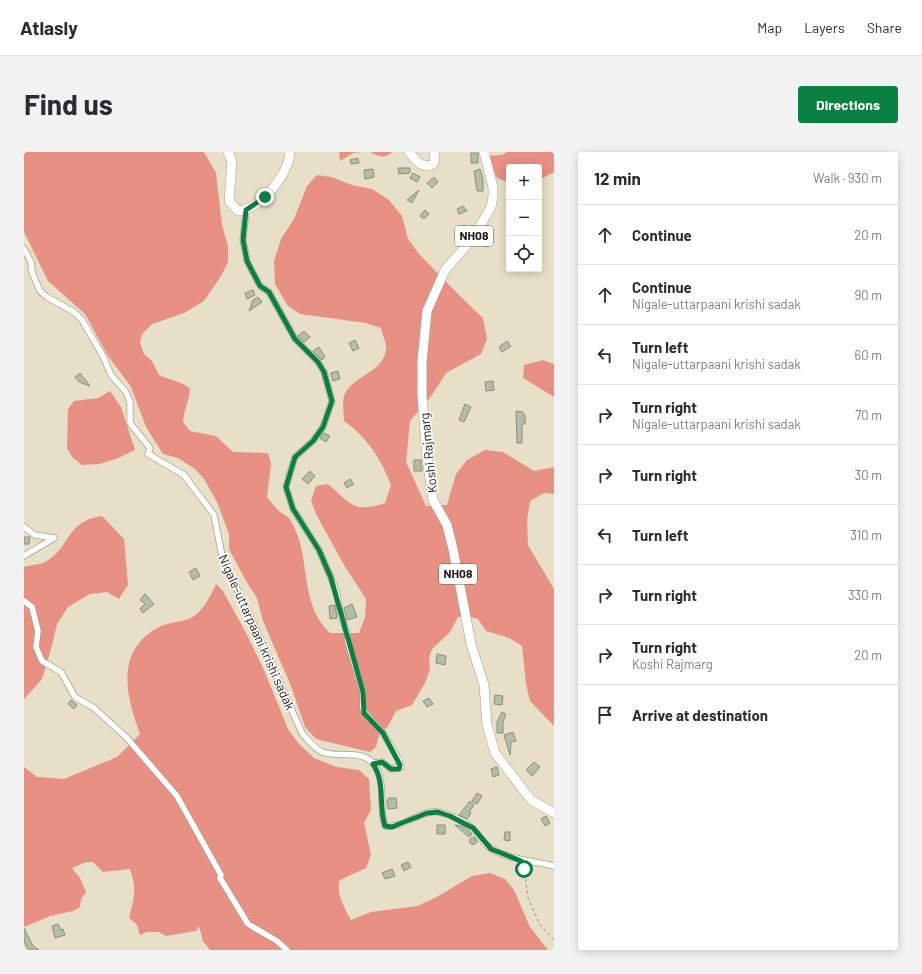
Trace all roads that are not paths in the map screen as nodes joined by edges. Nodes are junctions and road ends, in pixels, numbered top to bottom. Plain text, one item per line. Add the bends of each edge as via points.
1 (228, 152) edge
2 (290, 152) edge
3 (409, 152) edge
4 (434, 152) edge
5 (484, 152) edge
6 (246, 210) junction
7 (24, 249) edge
8 (24, 526) edge
9 (24, 556) edge
10 (24, 601) edge
11 (373, 764) junction
12 (554, 813) edge
13 (554, 866) edge
14 (287, 950) edge

1 - 6 main road via 232,162 229,201 238,211
2 - 6 main road via 289,162 277,184 265,197
3 - 4 main road via 425,166 433,164
5 - 12 main road, Koshi Rajmarg / NH08 via 493,187 491,207 473,238 445,270 427,311 422,360 427,457 433,500 447,525 453,549 471,644 484,685 487,725 495,753 531,800
6 - 11 street via 243,240 247,261 260,286 269,292 295,339 321,367 331,395 332,401 323,427 313,441 295,457 286,487 293,509 319,550 331,578 363,692 364,713 383,733 401,767 391,769 382,762
7 - 11 street, Nigale-uttarpaani krishi sadak via 40,291 74,312 82,320 103,356 111,376 126,392 130,402 130,423 150,448 148,454 184,475 214,515 224,561 302,733 322,752 358,755
8 - 9 street via 35,535 54,538
10 - 14 street via 32,607 38,631 36,647 42,661 61,672 75,697 94,708 126,737 177,796 221,875 220,878 248,924
11 - 13 street via 381,782 385,826 392,827 427,813 438,812 473,828 491,849 509,856

